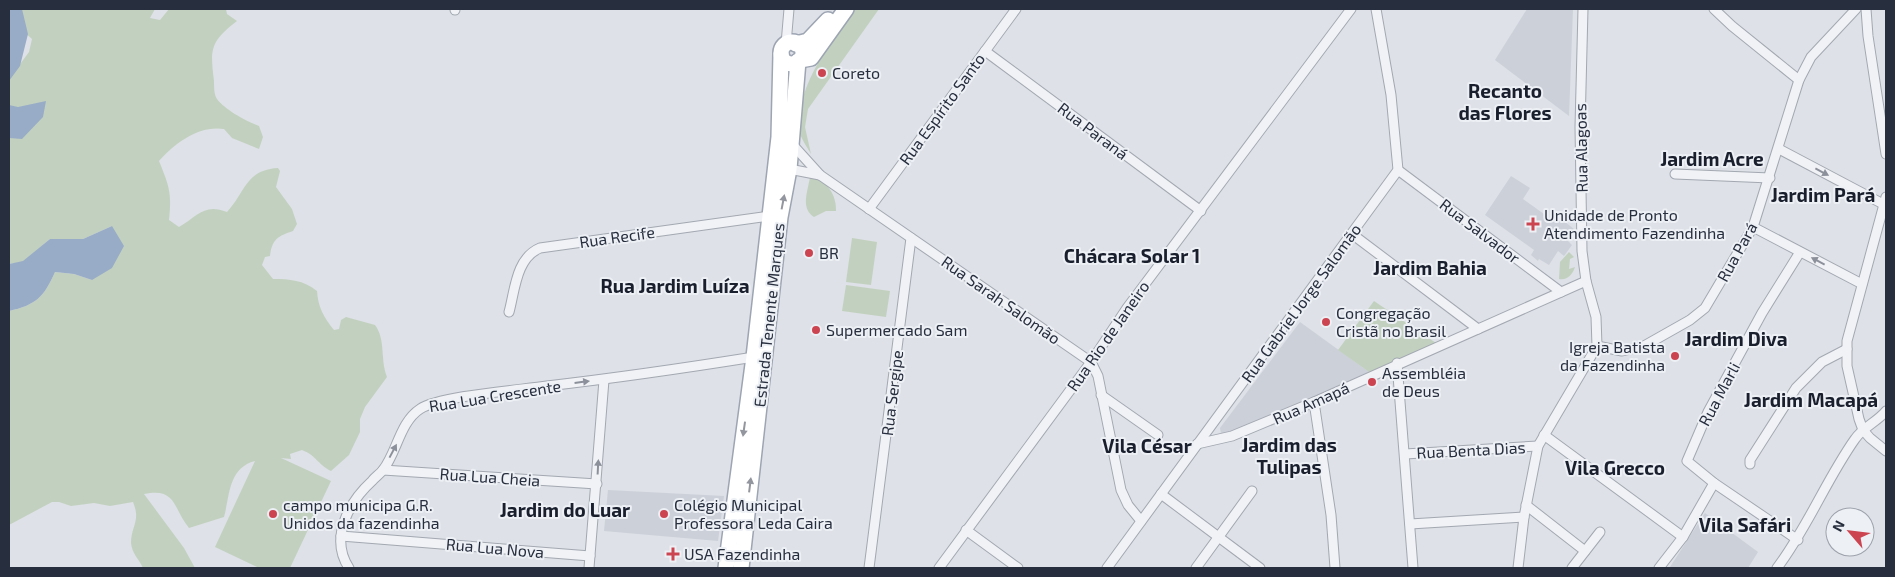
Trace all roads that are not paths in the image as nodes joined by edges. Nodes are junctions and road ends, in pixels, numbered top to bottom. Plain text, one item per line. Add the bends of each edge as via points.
1 (837, 9) edge
2 (846, 9) edge
3 (1016, 9) edge
4 (1350, 9) edge
5 (1376, 9) edge
6 (1583, 9) edge
7 (1714, 9) edge
8 (1856, 9) edge
9 (1866, 9) edge
10 (789, 14) edge
11 (789, 46) junction
12 (984, 51) junction
13 (799, 61) junction
14 (1799, 80) junction
15 (1883, 108) edge
16 (785, 141) junction
17 (1779, 149) junction
18 (1886, 154) edge
19 (789, 169) junction
20 (1398, 170) junction
21 (1675, 174) dead end
22 (820, 175) junction
23 (1770, 178) junction
24 (1886, 201) edge
25 (869, 209) junction
26 (1201, 211) junction
27 (769, 216) junction
28 (1753, 227) junction
29 (1352, 234) junction
30 (911, 238) junction
31 (1800, 252) junction
32 (1586, 281) junction
33 (1862, 284) junction
34 (1561, 292) junction
35 (509, 312) dead end
36 (1478, 329) junction
37 (1596, 346) junction
38 (1847, 349) junction
39 (754, 357) junction
40 (1091, 362) junction
41 (1398, 363) junction
42 (604, 380) junction
43 (1101, 395) junction
44 (1314, 402) junction
45 (1886, 411) edge
46 (1863, 430) junction
47 (1158, 434) dead end
48 (1544, 435) junction
49 (1197, 444) junction
50 (1538, 446) junction
51 (1886, 452) edge
52 (1404, 454) junction
53 (1750, 464) dead end
54 (383, 470) junction
55 (1714, 483) junction
56 (597, 484) junction
57 (1252, 491) dead end
58 (1161, 494) junction
59 (1526, 505) junction
60 (1524, 517) junction
61 (1141, 521) junction
62 (1410, 524) junction
63 (966, 530) junction
64 (1600, 532) dead end
65 (341, 536) junction
66 (1683, 537) junction
67 (1218, 538) junction
68 (1798, 540) junction
69 (1585, 551) junction
70 (590, 556) junction
71 (349, 568) edge
72 (589, 568) edge
73 (726, 568) edge
74 (741, 568) edge
75 (869, 568) edge
76 (939, 568) edge
77 (1018, 568) edge
78 (1107, 568) edge
79 (1196, 568) edge
80 (1260, 568) edge
81 (1336, 568) edge
82 (1413, 568) edge
83 (1518, 568) edge
84 (1572, 568) edge
85 (1659, 568) edge
86 (1777, 568) edge

1 - 11 main road via 808,41
2 - 13 main road via 810,58
3 - 12 street, Rua Espírito Santo
4 - 26 street, Rua Rio de Janeiro
5 - 20 street via 1391,95
6 - 32 street, Rua Alagoas via 1580,127 1582,251
7 - 14 street
8 - 14 street, Rua Pará via 1811,56
9 - 15 street
10 - 11 street
11 - 13 main road, Estrada Tenente Marques via 802,52
11 - 16 main road, Estrada Tenente Marques
12 - 25 street, Rua Espírito Santo
12 - 26 street, Rua Paraná
13 - 16 main road, Estrada Tenente Marques via 792,119
14 - 17 street, Rua Pará
15 - 18 street
16 - 19 main road via 781,144 779,163
16 - 22 street
16 - 27 main road, Estrada Tenente Marques
17 - 23 street, Rua Pará
17 -> 24 street
19 - 22 street
74 -> 19 main road, Estrada Tenente Marques via 780,217
20 - 29 street, Rua Gabriel Jorge Salomão
20 - 34 street, Rua Salvador
21 - 23 street
22 - 25 street
23 - 28 street, Rua Pará
24 - 33 street
25 - 30 street
26 - 40 street, Rua Rio de Janeiro via 1127,308
27 - 35 street, Rua Recife via 540,248 528,255 523,263
27 - 39 main road, Estrada Tenente Marques
28 - 31 street
28 - 37 street, Rua Pará via 1712,299 1690,320 1631,350 1614,351
29 - 36 street
29 - 49 street, Rua Gabriel Jorge Salomão
30 - 40 street, Rua Sarah Salomão
30 - 75 street, Rua Sergipe
33 -> 31 street
31 - 55 street, Rua Marli via 1762,313 1708,412 1687,461
32 - 34 street, Rua Amapá
32 - 37 street, Rua Alagoas via 1596,317
33 - 38 street
34 - 36 street, Rua Amapá
36 - 41 street, Rua Amapá
37 - 48 street
38 - 46 street via 1850,386
38 - 53 street via 1822,362 1796,388
39 - 42 street, Rua Lua Crescente
39 -> 73 main road, Estrada Tenente Marques
40 - 43 street via 1098,376
40 - 63 street, Rua Rio de Janeiro
41 - 44 street, Rua Amapá
41 - 52 street
54 -> 42 street, Rua Lua Crescente via 410,419 427,405 498,392
56 -> 42 street
43 - 47 street
43 - 61 street via 1121,490
44 - 49 street, Rua Amapá via 1232,436
44 - 81 street
45 - 46 street
46 - 51 street
46 - 68 street via 1836,470
48 - 50 street
48 - 66 street
49 - 58 street, Rua Gabriel Jorge Salomão
50 - 52 street, Rua Benta Dias
50 - 59 street
52 - 62 street
54 - 56 street, Rua Lua Cheia
54 - 65 street, Rua Lua Crescente via 357,496 345,519
55 - 66 street
55 - 68 street
56 - 70 street
57 - 67 street
58 - 61 street, Rua Gabriel Jorge Salomão
58 - 67 street
59 - 60 street
59 - 69 street
60 - 62 street
60 - 83 street
61 - 78 street, Rua Gabriel Jorge Salomão
62 - 82 street
63 - 76 street, Rua Rio de Janeiro
63 - 77 street
64 - 69 street
65 - 70 street, Rua Lua Nova
65 - 71 street, Rua Lua Crescente via 342,556
66 - 85 street
67 - 79 street
67 - 80 street
68 - 86 street
69 - 84 street
70 - 72 street

